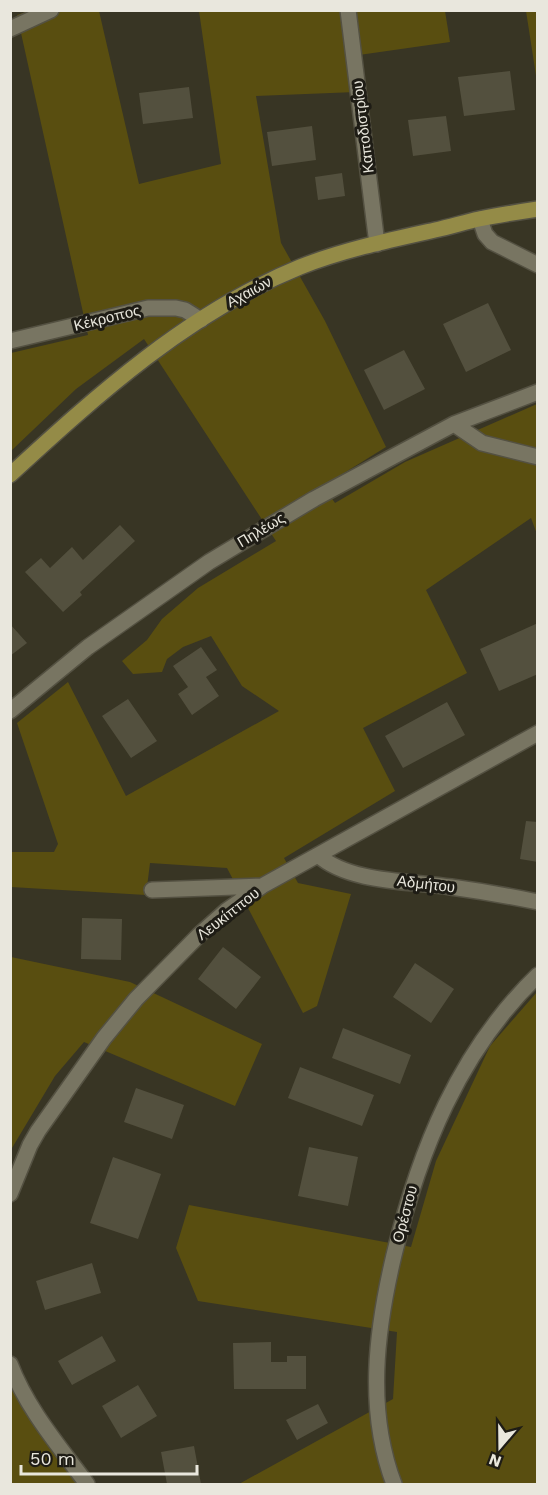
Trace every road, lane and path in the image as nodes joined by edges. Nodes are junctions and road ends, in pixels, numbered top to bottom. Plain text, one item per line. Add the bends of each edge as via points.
1 (51, 10) edge
2 (348, 10) edge
3 (10, 29) edge
4 (537, 209) edge
5 (480, 219) junction
6 (377, 244) junction
7 (537, 265) edge
8 (201, 320) junction
9 (10, 342) edge
10 (537, 392) edge
11 (453, 424) junction
12 (537, 457) edge
13 (10, 476) edge
14 (10, 711) edge
15 (537, 733) edge
16 (318, 855) junction
17 (262, 886) junction
18 (152, 890) dead end
19 (537, 902) edge
20 (537, 975) edge
21 (10, 1194) edge
22 (10, 1364) edge
23 (87, 1485) edge
24 (394, 1485) edge

1 - 3 street
2 - 6 street, Καποδιστρίου
4 - 5 main road, Αχαιών
5 - 6 main road, Αχαιών
5 - 7 street via 484,234 492,242
6 - 8 main road, Αχαιών via 284,274
8 - 9 street, Κέκροπος via 185,310 148,308
8 - 13 main road, Αχαιών via 92,402
10 - 11 street, Πηλέως
11 - 12 street via 482,443
11 - 14 street, Πηλέως via 314,499 209,562 88,647
15 - 16 street, Λευκίππου
16 - 17 street, Λευκίππου
16 - 19 street, Αδμήτου via 330,865 357,875
17 - 18 street
17 - 21 street, Λευκίππου via 199,935 104,1038 45,1118
20 - 24 street, Ορέστου via 499,1018 470,1060 433,1130 411,1190 384,1302 376,1372 380,1434
22 - 23 street via 29,1403

